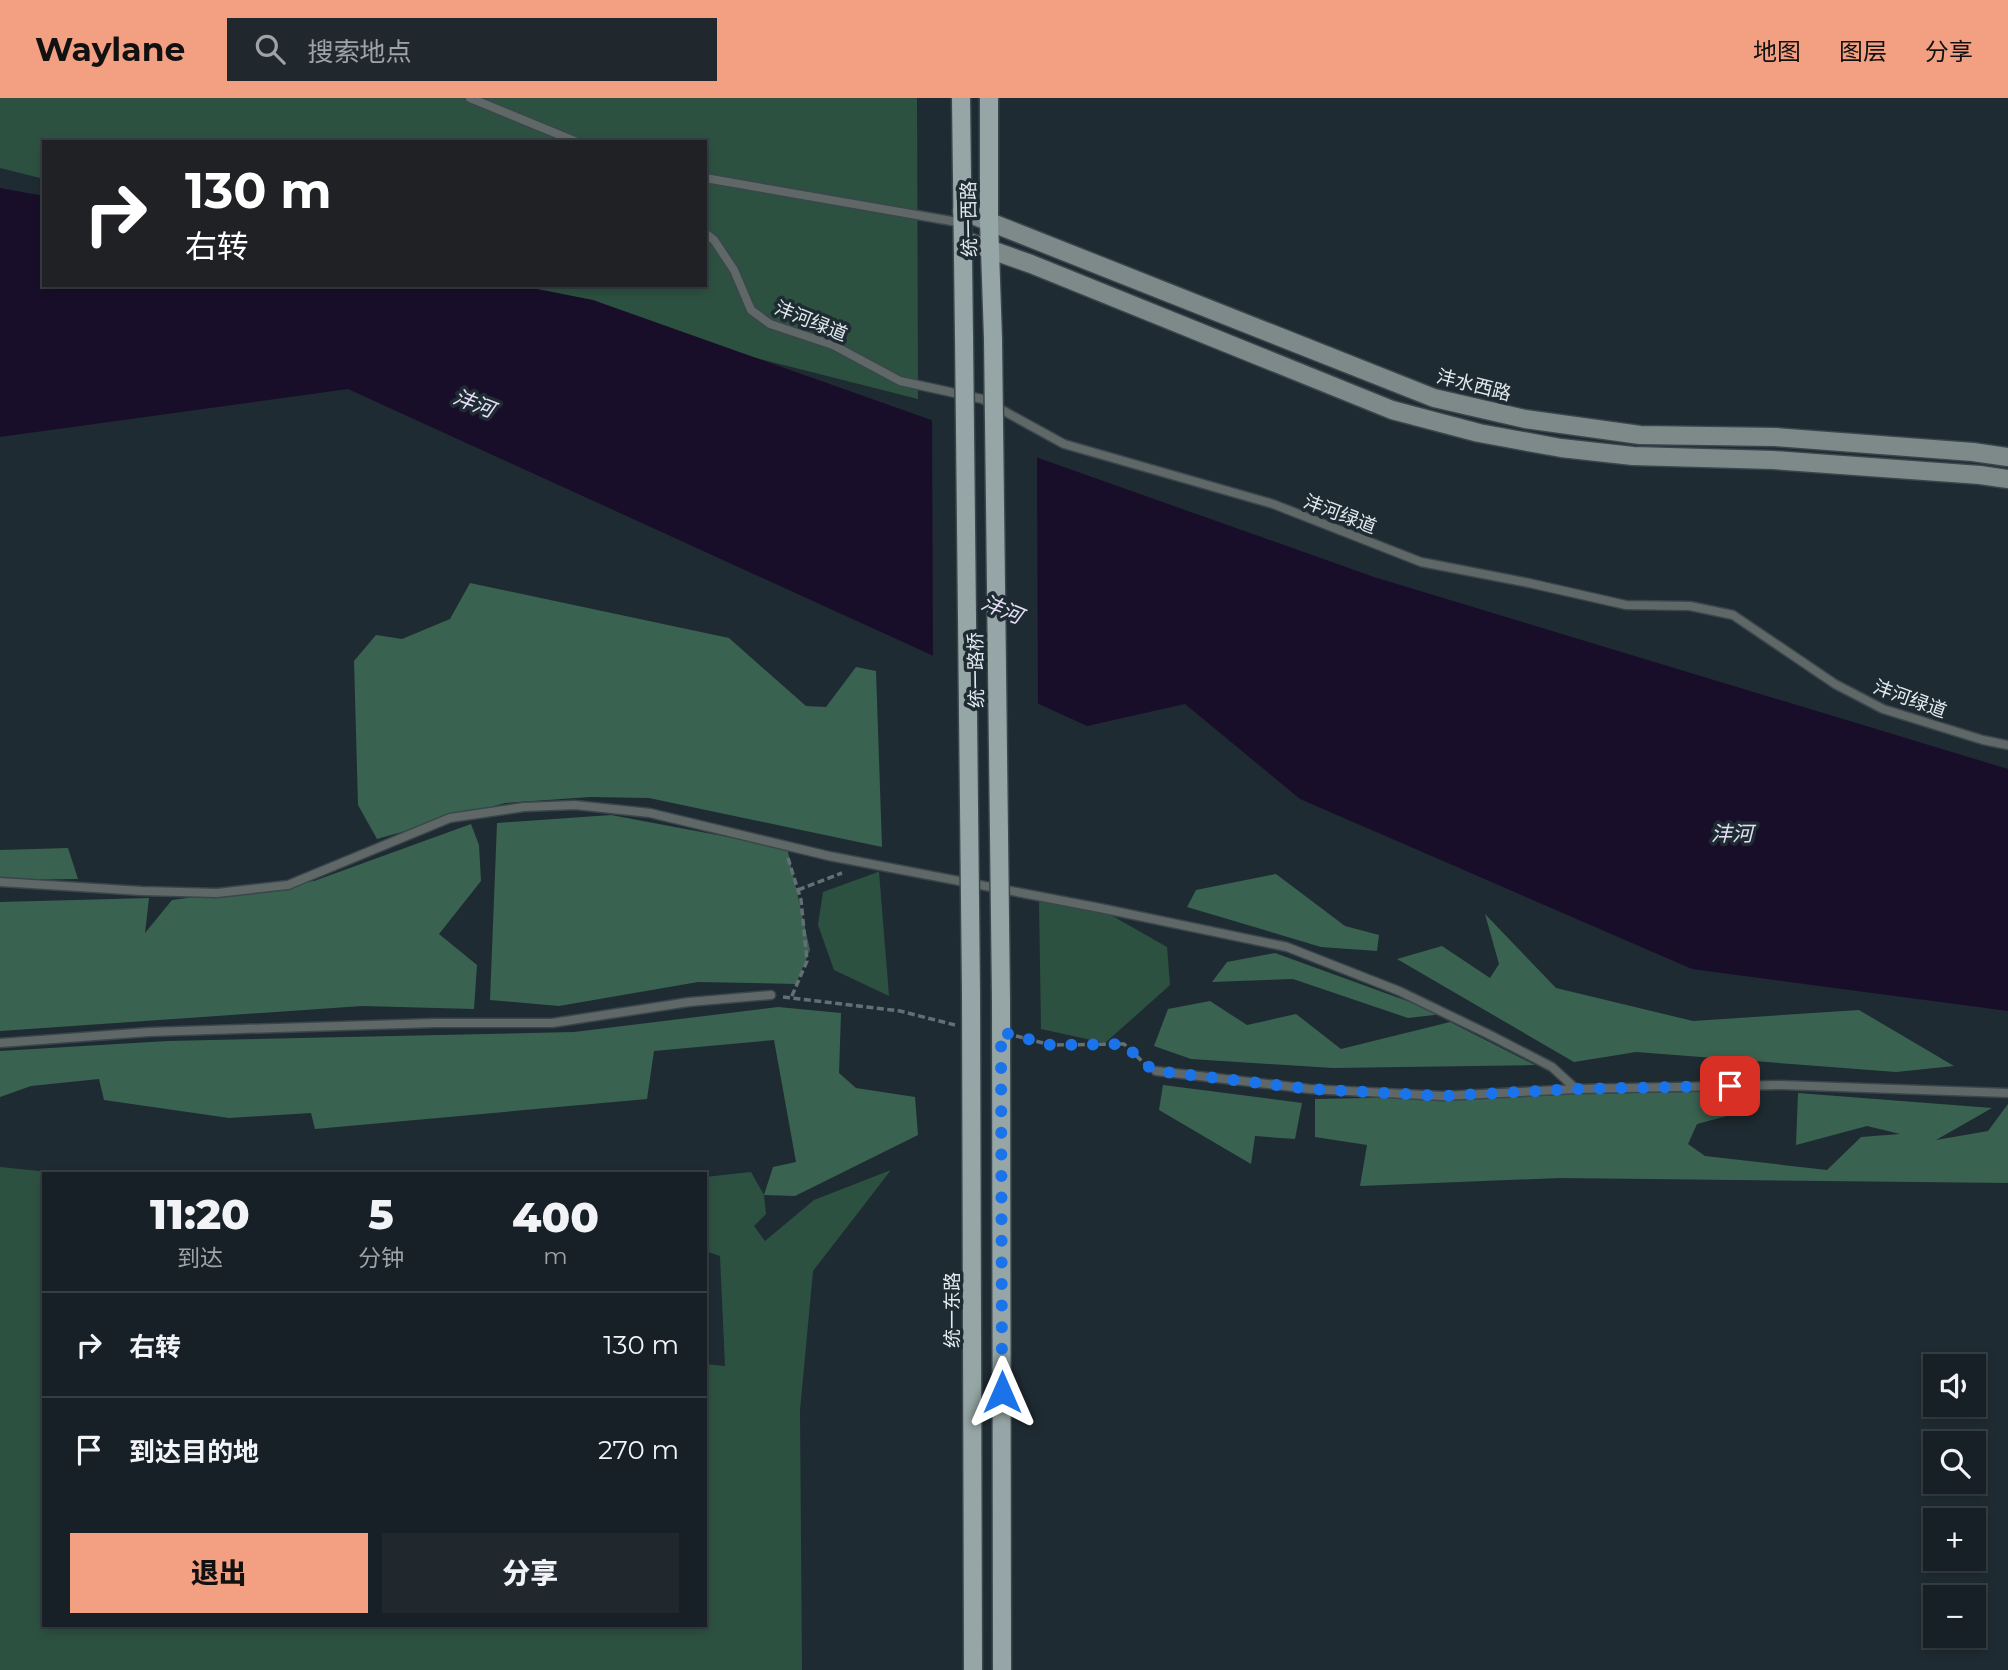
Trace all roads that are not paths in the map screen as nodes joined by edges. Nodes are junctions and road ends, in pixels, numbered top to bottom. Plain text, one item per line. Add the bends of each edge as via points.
1 (470, 98) edge
2 (961, 98) edge
3 (989, 98) edge
4 (572, 140) edge
5 (707, 178) edge
6 (989, 221) junction
7 (963, 225) junction
8 (707, 235) edge
9 (990, 250) junction
10 (964, 337) joint
11 (993, 339) joint
12 (2008, 457) edge
13 (2008, 479) edge
14 (2008, 745) edge
15 (0, 881) edge
16 (971, 993) joint
17 (771, 995) road end
18 (0, 1044) edge
19 (1156, 1071) road end
20 (1576, 1089) junction
21 (2008, 1093) edge
22 (973, 1670) edge
23 (1002, 1670) edge

1 - 4 lane
2 - 7 main road, 统一西路
3 - 6 main road, 统一西路
5 - 7 lane
6 - 7 street, 沣水西路
6 - 9 main road, 统一西路
6 - 12 street, 沣水西路 via 1434,397 1525,419 1640,435 1775,437
7 - 9 street
7 - 10 main road, 统一西路
8 - 14 lane, 沣河绿道 via 734,270 751,310 770,324 833,345 900,381 982,399 1064,444 1273,504 1421,562 1626,605 1690,606 1733,615 1835,684 1883,709
9 - 11 main road, 统一西路
9 - 13 street via 1391,410 1479,433 1633,456 1773,460
10 - 16 main road, 统一路桥, bridge
11 - 23 main road, 统一路桥, bridge via 1001,1000
15 - 20 lane via 217,893 288,885 450,818 575,805 650,813 784,846 1287,947 1488,1034 1552,1068
16 - 22 main road, 统一东路
17 - 18 lane via 552,1023 163,1031
19 - 20 lane via 1310,1089 1443,1096
20 - 21 lane via 1782,1085

